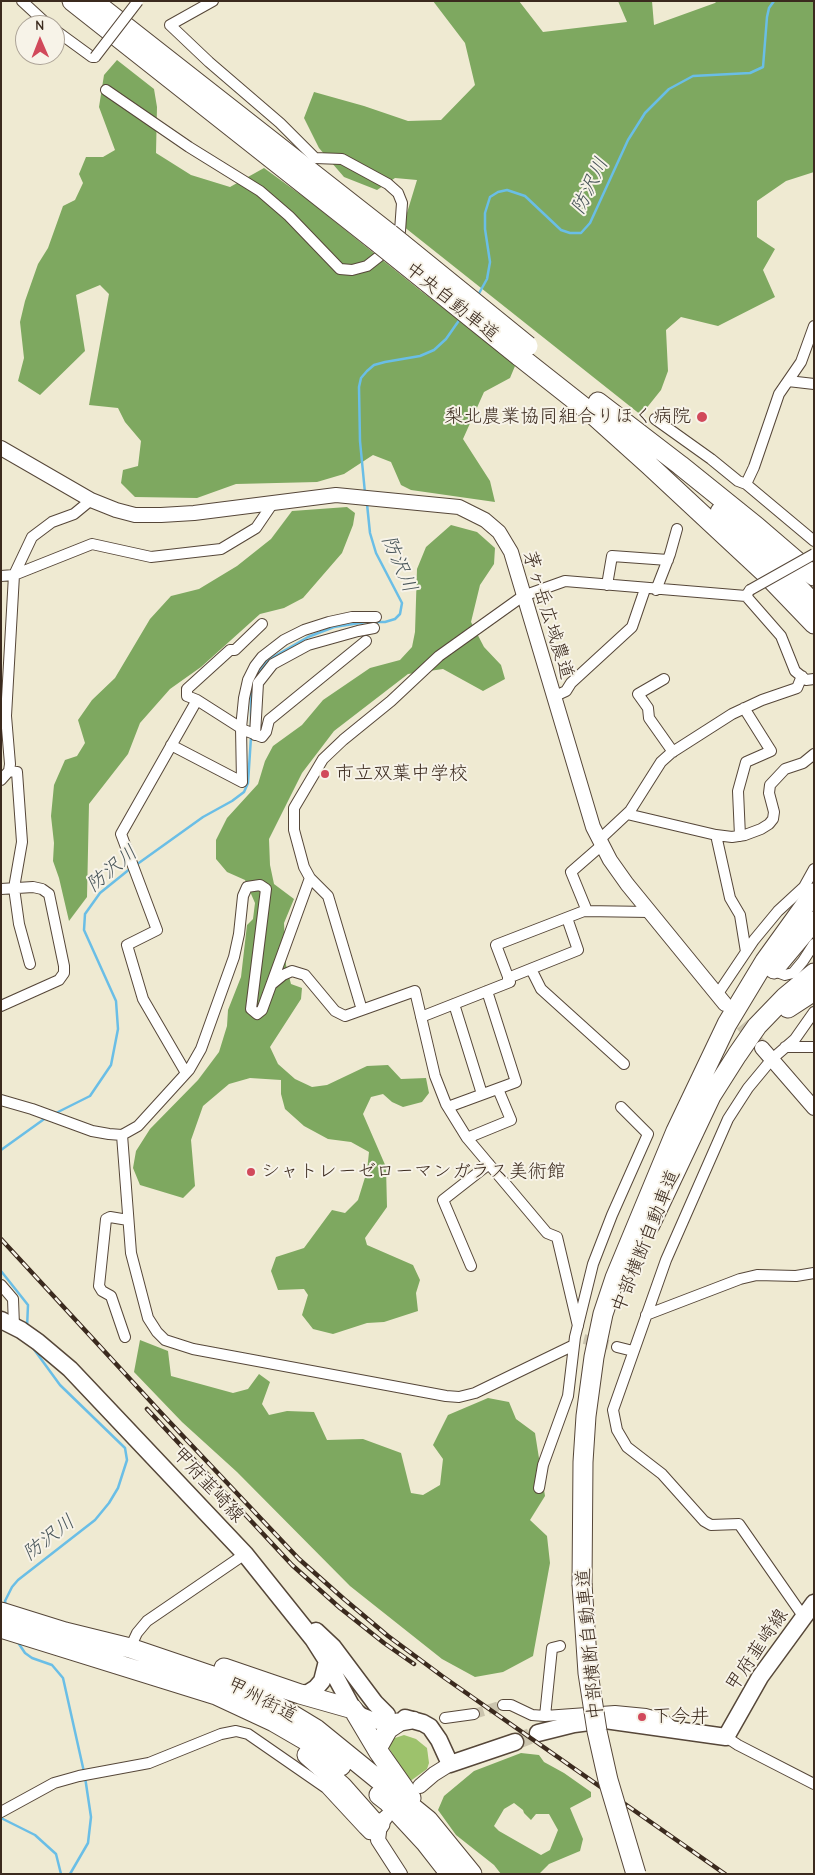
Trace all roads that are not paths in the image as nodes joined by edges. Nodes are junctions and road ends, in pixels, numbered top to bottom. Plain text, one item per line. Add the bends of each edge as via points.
1 (22, 1) edge
2 (72, 1) edge
3 (93, 1) edge
4 (138, 1) edge
5 (213, 1) edge
6 (37, 15) edge
7 (65, 37) edge
8 (106, 90) dead end
9 (386, 240) junction
10 (814, 326) edge
11 (523, 351) junction
12 (788, 381) junction
13 (814, 384) edge
14 (598, 402) junction
15 (655, 419) dead end
16 (1, 448) edge
17 (746, 484) junction
18 (91, 500) junction
19 (273, 504) junction
20 (708, 518) junction
21 (677, 529) dead end
22 (814, 540) edge
23 (814, 554) edge
24 (668, 560) junction
25 (14, 575) junction
26 (1, 576) edge
27 (814, 576) edge
28 (608, 585) junction
29 (645, 589) junction
30 (656, 590) junction
31 (748, 593) junction
32 (523, 596) junction
33 (814, 604) edge
34 (376, 617) dead end
35 (262, 624) dead end
36 (814, 624) edge
37 (374, 628) dead end
38 (814, 639) edge
39 (366, 642) dead end
40 (802, 676) junction
41 (664, 679) dead end
42 (814, 679) edge
43 (553, 697) junction
44 (196, 700) junction
45 (744, 708) junction
46 (4, 729) edge
47 (248, 732) junction
48 (171, 745) junction
49 (673, 752) junction
50 (814, 754) edge
51 (9, 771) junction
52 (1, 780) edge
53 (627, 814) junction
54 (716, 836) junction
55 (740, 836) junction
56 (600, 842) junction
57 (814, 869) edge
58 (310, 878) junction
59 (14, 888) junction
60 (1, 889) edge
61 (814, 893) edge
62 (587, 911) junction
63 (650, 912) junction
64 (567, 918) junction
65 (814, 921) edge
66 (814, 944) edge
67 (750, 950) junction
68 (30, 964) dead end
69 (531, 969) junction
70 (777, 972) dead end
71 (814, 972) edge
72 (508, 978) junction
73 (271, 985) junction
74 (487, 991) junction
75 (814, 991) edge
76 (721, 999) joint
77 (454, 1004) junction
78 (1, 1006) edge
79 (362, 1010) junction
80 (814, 1012) edge
81 (421, 1017) junction
82 (785, 1047) junction
83 (814, 1047) edge
84 (762, 1048) tunnel mouth
85 (737, 1055) junction
86 (772, 1059) junction
87 (624, 1064) dead end
88 (186, 1073) junction
89 (498, 1088) junction
90 (697, 1088) junction
91 (482, 1094) junction
92 (1, 1100) edge
93 (448, 1107) junction
94 (621, 1107) dead end
95 (814, 1108) edge
96 (122, 1135) junction
97 (466, 1138) junction
98 (489, 1164) junction
99 (128, 1220) junction
100 (471, 1266) dead end
101 (814, 1273) edge
102 (1, 1285) edge
103 (646, 1315) junction
104 (12, 1326) edge
105 (578, 1326) junction
106 (125, 1337) dead end
107 (578, 1341) junction
108 (617, 1347) tunnel mouth
109 (633, 1351) junction
110 (539, 1488) dead end
111 (584, 1500) junction
112 (245, 1554) junction
113 (269, 1583) junction
114 (814, 1603) edge
115 (803, 1616) junction
116 (9, 1622) edge
117 (560, 1646) dead end
118 (130, 1648) junction
119 (81, 1652) junction
120 (327, 1661) junction
121 (300, 1694) junction
122 (503, 1705) tunnel mouth
123 (353, 1709) junction
124 (474, 1714) tunnel mouth
125 (545, 1716) junction
126 (445, 1718) dead end
127 (399, 1719) junction
128 (675, 1729) junction
129 (538, 1733) tunnel mouth
130 (726, 1737) junction
131 (515, 1742) tunnel mouth
132 (378, 1751) junction
133 (450, 1764) junction
134 (814, 1784) edge
135 (420, 1786) dead end
136 (1, 1812) edge
137 (428, 1820) junction
138 (381, 1825) junction
139 (400, 1874) edge
140 (450, 1874) edge
141 (472, 1874) edge
142 (636, 1874) edge

1 - 6 street
2 - 9 highway, 中央自動車道
3 - 9 highway, 中央自動車道
4 - 7 street, bridge via 95,57
5 - 8 street via 170,24 280,122 315,158 342,159 388,184 398,193 402,203 400,231 381,255 367,266 340,269 260,191 189,148
9 - 11 highway, 中央自動車道, bridge
10 - 12 street via 801,362
11 - 14 highway, 中央自動車道
11 - 20 highway, 中央自動車道
12 - 13 street
12 - 17 street via 779,394
14 - 27 highway via 688,471
14 - 33 highway, 中央自動車道 via 774,562
15 - 17 street
16 - 18 street, 茅ヶ岳広域農道
17 - 22 street
18 - 19 street, 茅ヶ岳広域農道 via 116,510 161,515
18 - 25 street via 74,514 52,522 32,537
19 - 25 street via 256,528 221,549 150,557 92,544
19 - 32 street, 茅ヶ岳広域農道 via 336,495 459,507 486,520 505,541 517,569
20 - 36 highway, 中央自動車道
20 - 38 highway
21 - 24 street
23 - 31 street, bridge
24 - 28 street via 612,556
24 - 30 street
25 - 26 street
25 - 46 street
28 - 29 street
28 - 32 street via 565,581
29 - 30 street
29 - 43 street via 632,627 566,691
30 - 31 street
31 - 40 street via 781,636 795,671
32 - 43 street, 茅ヶ岳広域農道
32 - 58 street via 439,656 323,759 294,808 294,830
34 - 47 street via 352,617 304,630 266,654 248,680 244,698
35 - 44 street via 187,688 187,696
37 - 47 street via 308,646 274,664 258,683
39 - 47 street via 269,720 262,737
40 - 42 street via 806,680
40 - 45 street via 796,688
41 - 49 street via 638,694 648,708 649,718
43 - 56 street, 茅ヶ岳広域農道 via 588,814
44 - 47 street
44 - 48 street
45 - 49 street
45 - 55 street via 771,751 746,762 738,791
46 - 51 street
47 - 48 street via 242,782
48 - 88 street via 121,834 157,930 127,945 143,999
49 - 53 street via 661,762
50 - 55 street via 803,763 785,769 770,785 774,812 769,824
51 - 52 street
51 - 59 street via 17,772 22,842
53 - 54 street
53 - 56 street
54 - 55 street
54 - 67 street via 730,898 740,915
56 - 62 street via 571,872
56 - 63 street, 茅ヶ岳広域農道
57 - 67 street via 804,887 778,911
58 - 73 street
58 - 79 street via 328,896
59 - 60 street
59 - 68 street via 19,924
59 - 78 street via 33,887 49,894 64,973 50,986
61 - 90 highway via 765,961 727,1024
62 - 63 street
62 - 64 street
63 - 76 street, 茅ヶ岳広域農道
64 - 69 street via 578,950
64 - 72 street via 496,946
65 - 90 highway via 773,969
66 - 70 street via 793,973
67 - 76 street
69 - 72 street
69 - 87 street via 541,990
71 - 85 highway via 756,1026
72 - 74 street via 510,982
73 - 79 street via 292,971 305,976 335,1011 345,1016
73 - 88 street via 262,1010 257,1014 251,1009 266,896 266,889 260,884 247,887 243,896 234,957 201,1049
74 - 77 street
74 - 89 street via 516,1082
75 - 85 highway via 790,1007
77 - 81 street
77 - 91 street
79 - 81 street via 415,991
80 - 82 street via 795,1039
81 - 93 street via 435,1076
82 - 83 street
82 - 86 street
84 - 86 street
85 - 111 highway, 中部横断自動車道 via 689,1139 615,1314 593,1418
86 - 95 street
86 - 103 street via 728,1119 666,1260
88 - 96 street via 138,1126
89 - 91 street
89 - 97 street via 511,1120
90 - 111 highway, 中部横断自動車道 via 629,1242 603,1314 586,1416
91 - 93 street
92 - 96 street via 92,1131
93 - 97 street
94 - 105 street via 648,1134 612,1215 586,1290
96 - 99 street
97 - 98 street
98 - 100 street via 443,1200
98 - 105 street via 547,1233 557,1237
99 - 106 street via 106,1219 99,1286 111,1296
99 - 107 street via 131,1253 148,1318 165,1340 193,1349 459,1397 475,1393
101 - 103 street via 796,1276 757,1274
102 - 104 street via 13,1299
103 - 109 street
104 - 112 main road, 甲府韮崎線 via 38,1342 70,1369
105 - 107 street
107 - 110 street via 568,1396 543,1465
108 - 109 street
109 - 115 street via 613,1410 627,1447 662,1474 711,1525 739,1524
111 - 142 highway, 中部横断自動車道, bridge via 582,1584 588,1673 608,1780
112 - 113 main road, 甲府韮崎線
112 - 118 street via 147,1621
113 - 120 main road, 甲府韮崎線
113 - 127 main road via 333,1648 375,1702
114 - 115 main road, 甲府韮崎線
115 - 130 main road, 甲府韮崎線 via 760,1677
116 - 118 highway, 甲州街道
116 - 119 highway, 甲州街道
117 - 125 street via 552,1648
118 - 121 highway via 189,1658
118 - 137 highway, 甲州街道 via 230,1682 283,1709 316,1729
119 - 138 highway via 216,1703 270,1730 323,1768 369,1818
119 - 140 highway, 甲州街道 via 216,1695 304,1740 388,1802
120 - 121 main road via 322,1681 316,1688
120 - 123 main road, 甲府韮崎線
121 - 123 highway
122 - 125 street
123 - 127 main road
123 - 132 highway
124 - 126 street
125 - 128 street via 615,1711 646,1714 664,1719
127 - 132 highway via 388,1729
127 - 133 main road via 430,1727
128 - 129 main road via 605,1720
128 - 130 main road
130 - 134 street
131 - 133 main road
132 - 137 highway
133 - 135 street
136 - 138 street via 54,1783 149,1763 236,1731 248,1734 326,1788 369,1834
137 - 141 highway, 甲州街道
138 - 139 street via 378,1840

